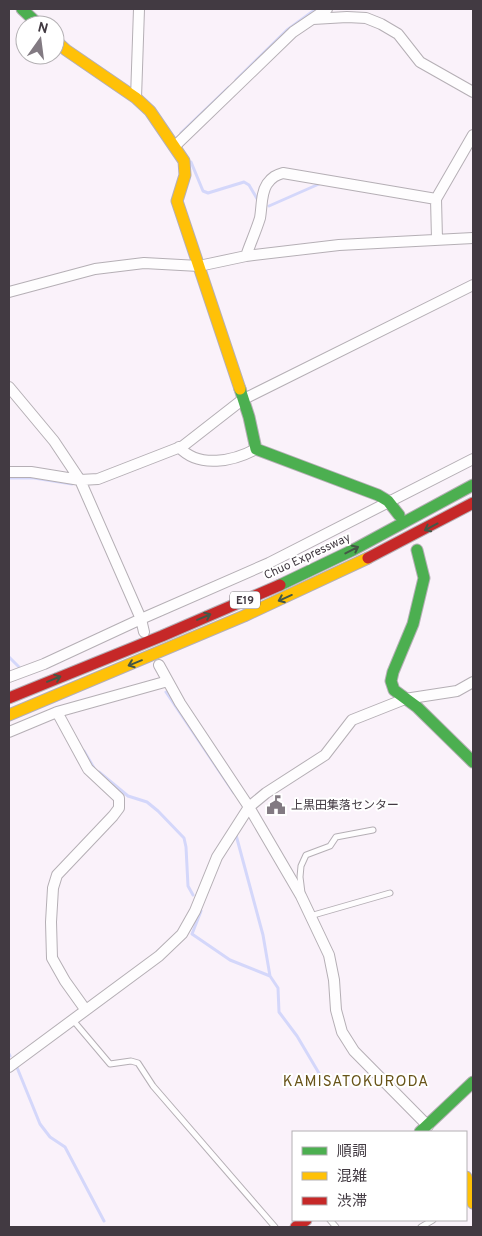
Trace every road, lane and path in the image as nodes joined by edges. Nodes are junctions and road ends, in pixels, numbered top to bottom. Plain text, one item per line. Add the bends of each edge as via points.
1 (138, 9) edge
2 (327, 9) edge
3 (312, 19) junction
4 (65, 49) edge
5 (473, 92) edge
6 (136, 98) junction
7 (473, 135) edge
8 (175, 146) junction
9 (436, 199) junction
10 (473, 238) edge
11 (437, 239) junction
12 (246, 256) junction
13 (199, 266) junction
14 (473, 285) edge
15 (9, 292) edge
16 (9, 387) edge
17 (242, 400) junction
18 (179, 447) junction
19 (256, 448) junction
20 (473, 459) edge
21 (9, 472) edge
22 (80, 480) junction
23 (473, 485) edge
24 (388, 501) junction
25 (473, 503) edge
26 (399, 515) dead end
27 (417, 550) dead end
28 (141, 619) junction
29 (144, 632) dead end
30 (158, 665) dead end
31 (9, 677) edge
32 (168, 681) junction
33 (473, 684) edge
34 (9, 698) edge
35 (405, 699) junction
36 (57, 712) junction
37 (9, 715) edge
38 (9, 732) edge
39 (473, 762) edge
40 (249, 807) junction
41 (373, 830) dead end
42 (390, 893) dead end
43 (301, 896) junction
44 (310, 916) junction
45 (85, 1009) junction
46 (72, 1019) junction
47 (9, 1067) edge
48 (473, 1082) edge
49 (427, 1130) edge
50 (467, 1181) edge
51 (473, 1203) edge
52 (275, 1227) edge

1 - 6 street
2 - 3 street
3 - 5 street via 366,18 381,24 398,34 420,62
3 - 8 street via 293,32
4 - 6 main road
6 - 8 main road via 150,111
7 - 9 street
8 - 13 main road via 184,161 185,175 177,201
9 - 11 street
9 - 12 street via 283,173 273,176 266,185 259,222
10 - 11 street
11 - 12 street via 339,245
12 - 13 street
13 - 15 street via 144,263 95,269
13 - 17 main road
14 - 17 street
16 - 22 street via 54,441
17 - 18 street
17 - 19 main road
18 - 19 street via 196,458 224,461
18 - 22 street via 98,479
19 - 24 main road
20 - 24 street
21 - 22 street
22 - 28 street
34 -> 23 main road, Chuo Expressway / E19 via 148,642 312,570
24 - 26 main road
24 - 28 street via 269,563
25 -> 37 main road, E19 via 319,583
27 - 35 main road via 424,578 413,624 391,681 394,690
28 - 29 street
28 - 31 street
30 - 32 street
32 - 36 street
32 - 40 street
33 - 35 street via 456,691
35 - 39 main road
35 - 40 street via 352,720 325,754
36 - 38 street
36 - 45 street via 88,769 118,798 119,808 57,875 53,888 52,958
40 - 43 street
40 - 45 street via 217,857 182,934 159,956
41 - 43 lane via 336,836 330,846 306,855 300,877
42 - 44 lane
43 - 44 street
44 - 49 street via 329,955 342,1032 354,1051
45 - 46 street
46 - 47 street
46 - 52 lane via 110,1064 138,1063 153,1086
48 - 49 main road
50 - 51 main road

